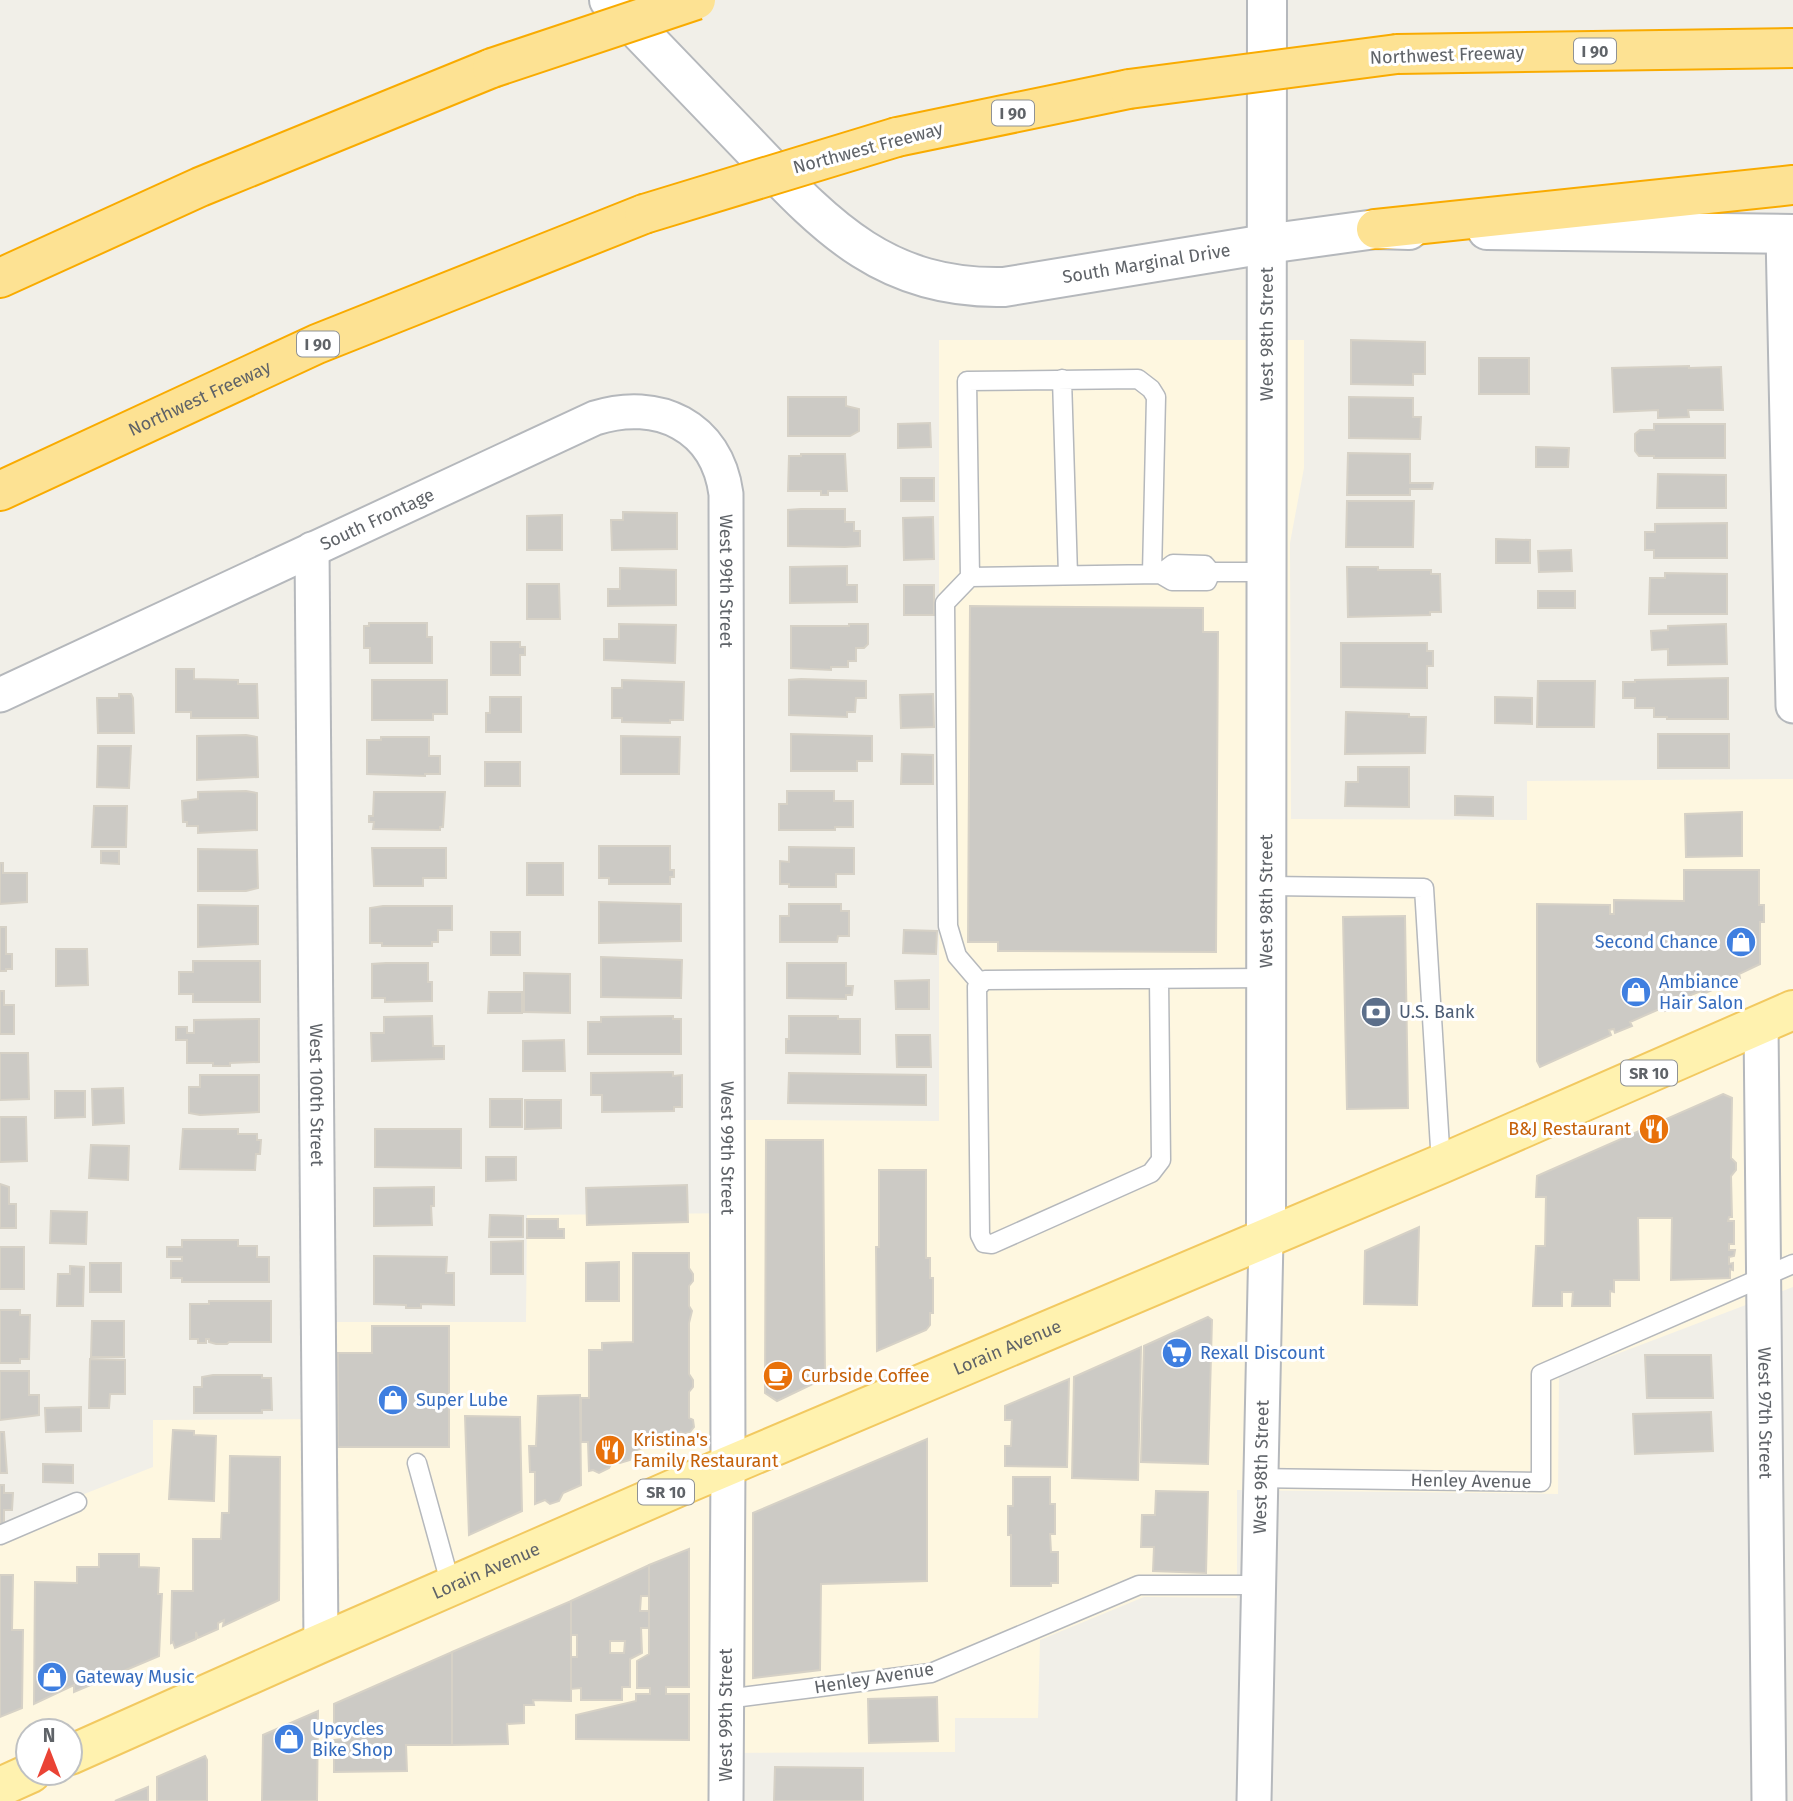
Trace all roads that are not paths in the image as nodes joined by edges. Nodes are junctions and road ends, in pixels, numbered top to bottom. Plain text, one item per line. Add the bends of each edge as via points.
1 (609, 0) edge
2 (696, 0) edge
3 (1267, 0) edge
4 (1793, 48) edge
5 (1793, 185) edge
6 (1377, 229) junction
7 (1788, 234) edge
8 (1266, 244) junction
9 (0, 278) edge
10 (1062, 379) junction
11 (0, 491) edge
12 (726, 494) joint
13 (312, 548) junction
14 (1266, 572) junction
15 (1156, 574) junction
16 (1068, 575) junction
17 (970, 577) junction
18 (0, 695) edge
19 (1793, 706) edge
20 (1266, 886) junction
21 (1266, 978) junction
22 (1159, 979) junction
23 (981, 984) junction
24 (1777, 1017) edge
25 (1441, 1164) junction
26 (1266, 1239) junction
27 (1779, 1270) edge
28 (417, 1463) dead end
29 (728, 1465) junction
30 (1259, 1478) junction
31 (77, 1502) dead end
32 (0, 1535) edge
33 (1259, 1585) junction
34 (451, 1586) junction
35 (321, 1643) junction
36 (726, 1699) junction
37 (84, 1749) edge
38 (726, 1801) edge
39 (1254, 1801) edge
40 (1769, 1801) edge

1 - 8 street, South Marginal Drive via 824,222 877,257 919,276 975,288 1004,287
2 - 9 highway, bridge via 492,68 200,187
3 - 8 street, West 98th Street
4 - 11 highway, Northwest Freeway / I 90, bridge via 1397,54 1129,89 897,137 644,214 317,344
5 - 6 highway
6 - 7 street, South Marginal Drive
6 - 8 street, South Marginal Drive
7 - 19 street
8 - 14 street, West 98th Street
10 - 15 lane via 1138,379 1156,397
10 - 16 lane
10 - 17 lane via 967,381
12 - 13 street, South Frontage via 715,456 693,432 663,415 618,411
12 - 29 street, West 99th Street
13 - 18 street, South Frontage
13 - 35 street, West 100th Street
14 - 15 lane via 1211,572 1207,581 1172,581
14 - 20 street, West 98th Street
15 - 16 lane
16 - 17 lane
17 - 23 lane via 945,603 948,926 957,956
20 - 21 street, West 98th Street
20 - 25 lane via 1424,888
21 - 22 lane
21 - 26 street, West 98th Street
22 - 23 lane via 985,979
22 - 23 lane via 1161,1160 1151,1173 992,1244 984,1243 980,1235 977,987
24 - 25 main road, Lorain Avenue / SR 10
24 - 27 street, West 97th Street
25 - 26 main road, Lorain Avenue / SR 10
26 - 29 main road, Lorain Avenue / SR 10
26 - 30 street, West 98th Street
27 - 30 lane, Henley Avenue via 1541,1374 1541,1482
27 - 40 street, West 97th Street
28 - 34 lane
29 - 34 main road, Lorain Avenue / SR 10
29 - 36 street, West 99th Street
30 - 33 street, West 98th Street
31 - 32 lane
33 - 36 lane, Henley Avenue via 1139,1585 931,1672
33 - 39 street, West 98th Street
34 - 35 main road, Lorain Avenue / SR 10
35 - 37 main road, Lorain Avenue / SR 10
36 - 38 street, West 99th Street

